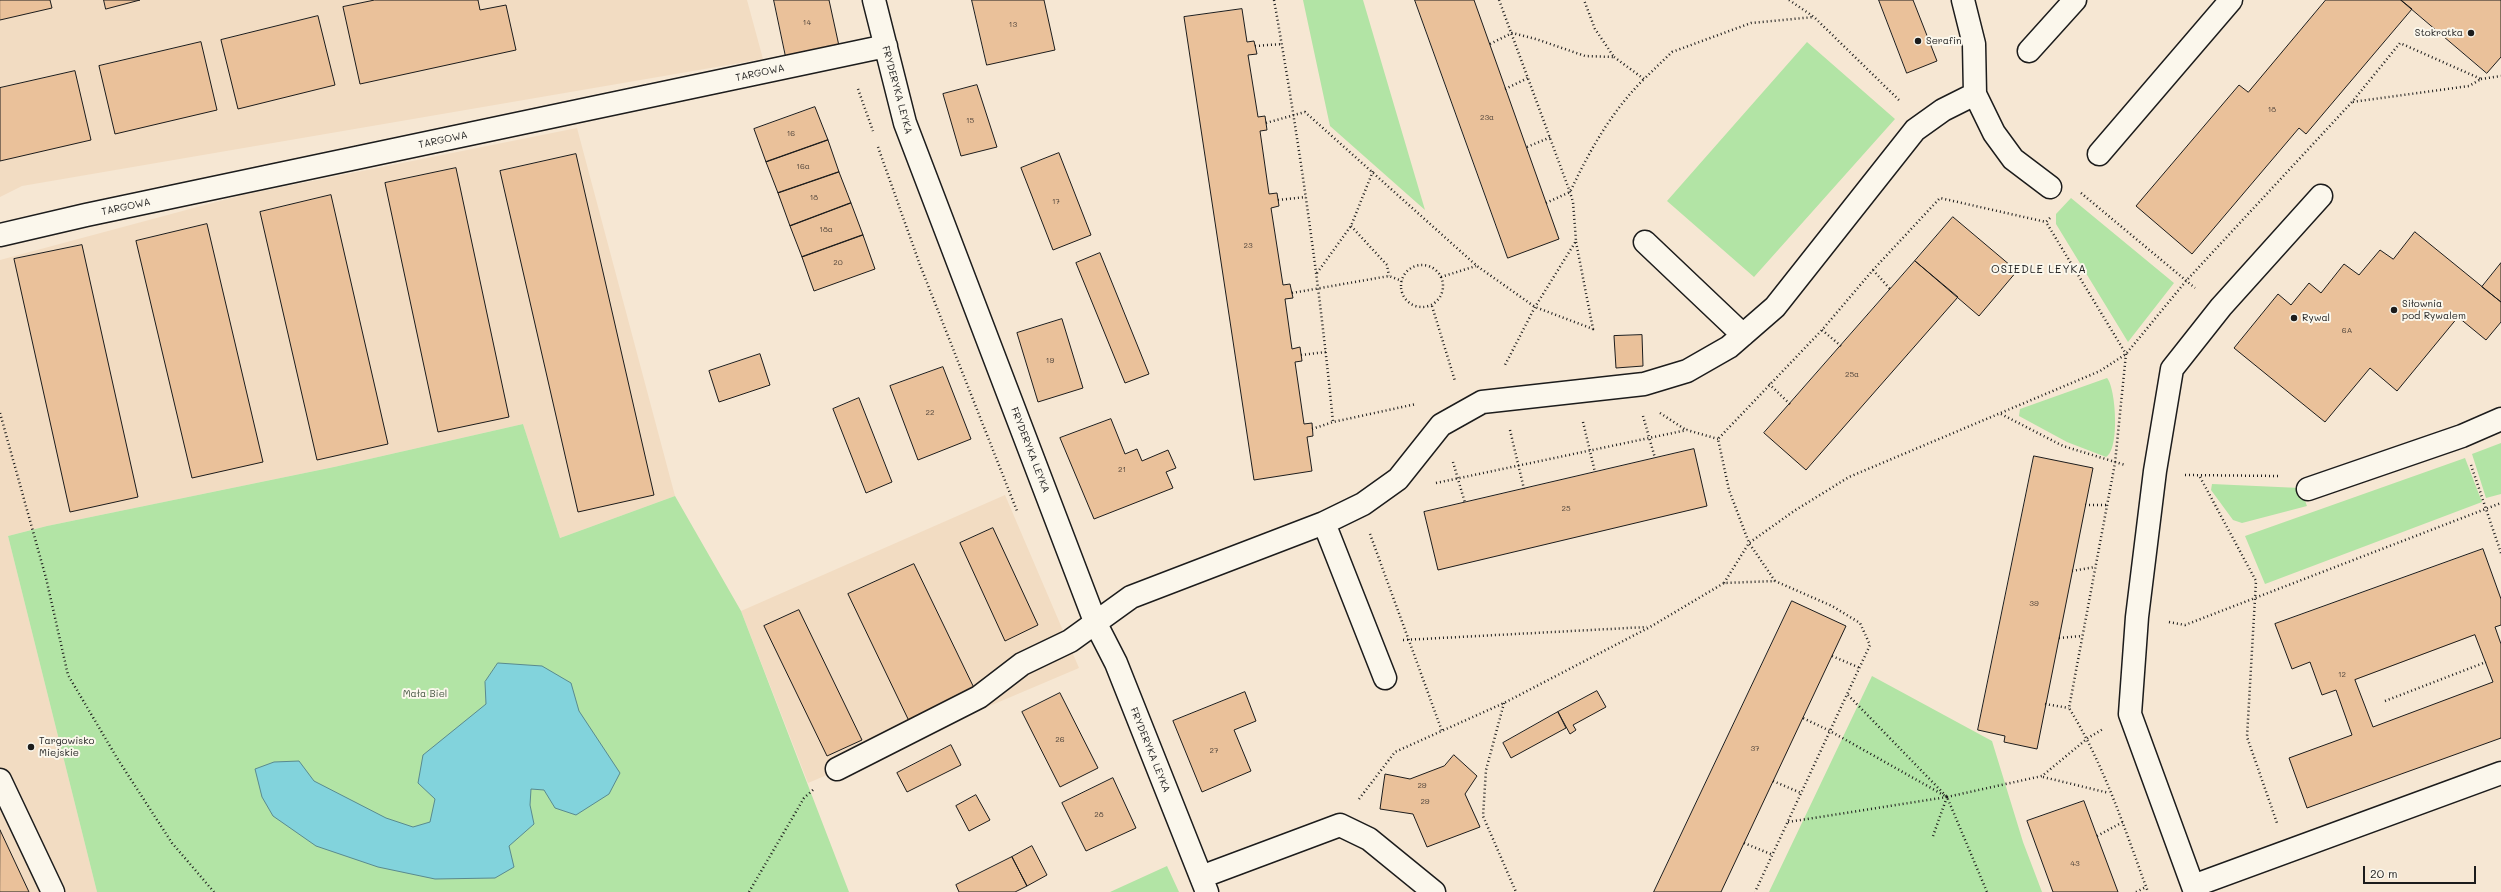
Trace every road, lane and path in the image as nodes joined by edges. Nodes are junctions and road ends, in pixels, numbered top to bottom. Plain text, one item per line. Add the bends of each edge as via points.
1 (874, 0) edge
2 (1274, 0) edge
3 (1499, 0) edge
4 (1584, 0) edge
5 (1789, 0) edge
6 (1963, 0) edge
7 (2075, 0) edge
8 (2231, 0) edge
9 (1814, 17) junction
10 (1512, 33) junction
11 (1282, 44) junction
12 (1490, 44) dead end
13 (886, 46) junction
14 (1255, 46) dead end
15 (2029, 51) dead end
16 (1614, 57) junction
17 (2501, 76) edge
18 (1528, 78) junction
19 (1644, 79) junction
20 (2481, 79) junction
21 (1505, 89) dead end
22 (1975, 94) junction
23 (2352, 102) junction
24 (1294, 114) junction
25 (1266, 123) dead end
26 (1923, 124) junction
27 (1551, 137) junction
28 (1527, 147) dead end
29 (2099, 154) dead end
30 (1373, 171) junction
31 (2050, 187) dead end
32 (2076, 189) dead end
33 (1570, 192) junction
34 (2321, 196) dead end
35 (1306, 197) junction
36 (1278, 200) dead end
37 (1546, 203) dead end
38 (2051, 216) dead end
39 (2046, 222) junction
40 (1351, 226) junction
41 (0, 235) edge
42 (1576, 241) junction
43 (1646, 242) dead end
44 (1477, 266) junction
45 (1873, 270) junction
46 (1318, 274) junction
47 (1389, 276) junction
48 (1441, 277) junction
49 (1402, 281) junction
50 (2186, 281) junction
51 (1319, 287) junction
52 (1890, 289) dead end
53 (1292, 293) dead end
54 (1432, 306) junction
55 (1535, 307) junction
56 (2221, 307) junction
57 (1822, 330) junction
58 (1743, 335) junction
59 (1841, 346) dead end
60 (1326, 352) junction
61 (2126, 354) junction
62 (1301, 355) dead end
63 (1501, 374) dead end
64 (1769, 384) junction
65 (1457, 388) dead end
66 (1577, 391) junction
67 (1502, 399) junction
68 (1422, 403) dead end
69 (1790, 404) dead end
70 (1657, 410) dead end
71 (0, 413) edge
72 (2000, 414) junction
73 (2501, 419) edge
74 (1333, 422) junction
75 (1441, 425) junction
76 (1312, 429) dead end
77 (1686, 430) junction
78 (2462, 436) junction
79 (1649, 438) junction
80 (1718, 440) junction
81 (1590, 450) junction
82 (1655, 458) dead end
83 (2115, 463) junction
84 (1519, 465) junction
85 (1595, 472) dead end
86 (2155, 472) junction
87 (2200, 477) junction
88 (1457, 478) junction
89 (1429, 485) dead end
90 (1524, 489) dead end
91 (2308, 489) joint
92 (2501, 502) edge
93 (1464, 503) dead end
94 (2085, 505) dead end
95 (2107, 505) junction
96 (2485, 509) junction
97 (1324, 523) junction
98 (1367, 527) dead end
99 (1748, 543) junction
100 (2501, 553) edge
101 (2095, 566) junction
102 (2072, 570) dead end
103 (1775, 581) junction
104 (1724, 583) junction
105 (2255, 597) junction
106 (2137, 617) junction
107 (1096, 624) junction
108 (1650, 627) junction
109 (2082, 636) junction
110 (2059, 638) dead end
111 (1409, 639) junction
112 (1373, 648) junction
113 (1832, 656) dead end
114 (2486, 662) dead end
115 (1860, 668) junction
116 (1385, 678) dead end
117 (1848, 695) junction
118 (2385, 701) dead end
119 (1504, 703) junction
120 (2045, 704) dead end
121 (2069, 708) junction
122 (2130, 714) junction
123 (1803, 718) dead end
124 (1442, 731) junction
125 (1830, 731) junction
126 (2088, 738) junction
127 (837, 769) joint
128 (2501, 773) edge
129 (2042, 776) junction
130 (0, 780) edge
131 (1773, 781) dead end
132 (1801, 793) junction
133 (2109, 793) junction
134 (1947, 797) junction
135 (1788, 822) junction
136 (2123, 822) junction
137 (1340, 825) junction
138 (1933, 836) dead end
139 (2097, 836) dead end
140 (1744, 843) dead end
141 (2287, 851) junction
142 (1772, 855) junction
143 (1204, 885) edge
144 (2146, 887) junction
145 (2194, 889) edge
146 (53, 892) edge
147 (214, 892) edge
148 (749, 892) edge
149 (1434, 892) edge
150 (1516, 892) edge
151 (1755, 892) edge
152 (1987, 892) edge
153 (2136, 892) edge
154 (2148, 892) edge

1 - 13 street, FRYDERYKA LEYKA
2 - 11 path
3 - 10 path
4 - 16 path via 1595,29
5 - 9 path
6 - 22 street via 1974,44
7 - 15 street
8 - 29 street
9 - 19 path via 1751,23 1709,38 1672,52
9 - 26 path
10 - 12 path
10 - 16 path via 1585,56
10 - 18 path
11 - 14 path
11 - 24 path
13 - 41 street, TARGOWA
13 - 107 street, FRYDERYKA LEYKA via 904,123
16 - 19 path
17 - 20 path
18 - 21 path
18 - 27 path
19 - 33 path via 1622,100 1602,130
20 - 23 path via 2469,86
20 - 23 path via 2400,43
22 - 26 street via 1943,110
22 - 31 street via 1994,133 2013,159
23 - 50 path
24 - 25 path
24 - 30 path via 1305,112
24 - 35 path
26 - 58 street via 1775,307
27 - 28 path
27 - 33 path
30 - 40 path
30 - 44 path
32 - 50 path
33 - 37 path
33 - 42 path
34 - 56 street
35 - 36 path
35 - 46 path
38 - 39 path
39 - 45 path via 1940,198
39 - 61 path
40 - 46 path
40 - 47 path via 1387,265
42 - 55 path
42 - 55 path via 1593,329
43 - 58 street
44 - 48 path
44 - 55 path
45 - 52 path
45 - 57 path
46 - 51 path
47 - 49 path
47 - 51 path
48 - 49 path via 1434,269 1424,265 1413,267 1404,274
48 - 54 path via 1443,287 1440,298
49 - 54 path via 1402,296 1410,305 1421,308
50 - 56 path
50 - 61 path
51 - 53 path
51 - 60 path
54 - 65 path
55 - 63 path
56 - 86 street via 2172,369
57 - 59 path
57 - 64 path
58 - 66 street via 1729,347 1687,371 1644,384
60 - 62 path
60 - 74 path
61 - 72 path via 2100,371
61 - 83 path
64 - 69 path
64 - 80 path
66 - 67 street
66 - 81 path
67 - 75 street via 1482,402
67 - 84 path
68 - 74 path
70 - 77 path
71 - 147 path via 46,578 68,675 117,758 172,843
72 - 83 path via 2063,446
72 - 99 path via 1849,477
73 - 78 street
74 - 76 path
75 - 88 path
75 - 97 street via 1398,479 1363,504
77 - 79 path
77 - 80 path
78 - 91 street
78 - 96 path
79 - 81 path
79 - 82 path
80 - 99 path via 1729,490
81 - 84 path
81 - 85 path
83 - 86 path
83 - 95 path
84 - 88 path
84 - 90 path
86 - 87 path
86 - 106 street
87 - 91 path via 2304,476
87 - 105 path via 2256,582
88 - 89 path
88 - 93 path
92 - 96 path
94 - 95 path
95 - 101 path
96 - 100 path
96 - 105 path
97 - 107 street via 1131,596
97 - 112 street
98 - 111 path
99 - 103 path
99 - 104 path
101 - 102 path
101 - 109 path
103 - 104 path
103 - 115 path via 1832,606 1860,623 1870,646
104 - 108 path
105 - 106 path via 2185,625
105 - 141 path via 2247,737
106 - 122 street
107 - 127 street via 1070,641 1022,664 979,697
107 - 143 street, FRYDERYKA LEYKA via 1116,663
108 - 111 path
108 - 119 path
109 - 110 path
109 - 121 path
111 - 112 path
111 - 124 path
112 - 116 street
113 - 115 path
114 - 118 path
115 - 117 path
117 - 125 path
117 - 134 path
119 - 124 path
119 - 150 path via 1486,770 1483,816
120 - 121 path
121 - 126 path
122 - 126 path
122 - 145 street
123 - 125 path
124 - 137 path via 1394,752
125 - 132 path
125 - 134 path
126 - 129 path
126 - 133 path
127 - 148 path via 804,798
128 - 141 street
129 - 133 path
129 - 134 path
130 - 146 street
131 - 132 path
132 - 135 path
133 - 136 path
134 - 135 path
134 - 138 path
134 - 152 path
135 - 142 path
136 - 139 path
136 - 144 path
137 - 143 street
137 - 149 street via 1369,839
140 - 142 path
141 - 145 street
142 - 151 path
144 - 153 path
144 - 154 path

